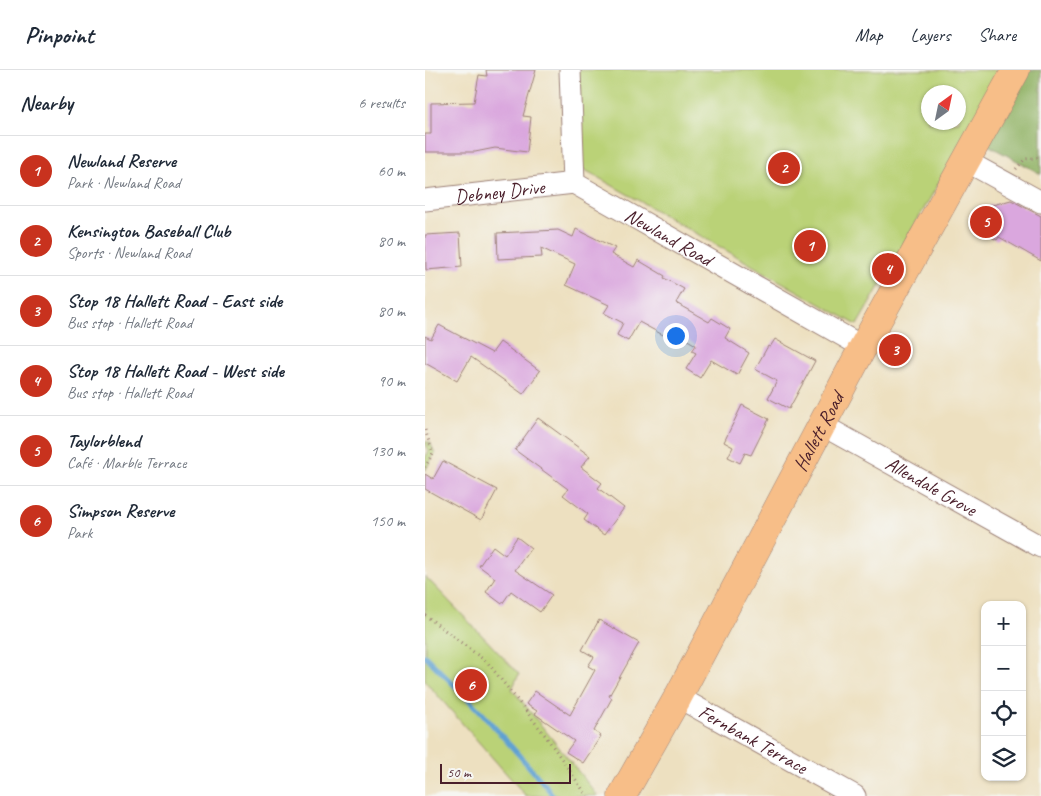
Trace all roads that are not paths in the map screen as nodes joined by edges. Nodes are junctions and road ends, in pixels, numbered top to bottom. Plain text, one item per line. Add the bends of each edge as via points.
1 (570, 70) edge
2 (1016, 70) edge
3 (966, 161) junction
4 (574, 183) junction
5 (425, 200) edge
6 (1041, 202) edge
7 (863, 347) junction
8 (821, 425) junction
9 (1041, 547) edge
10 (678, 696) junction
11 (622, 796) edge
12 (855, 796) edge

1 - 4 street
2 - 3 main road, Hallett Road
3 - 6 street
3 - 7 main road, Hallett Road
4 - 5 street, Debney Drive
4 - 7 street, Newland Road
7 - 8 main road, Hallett Road
8 - 9 street, Allendale Grove
8 - 10 main road, Hallett Road
10 - 11 main road, Hallett Road
10 - 12 street, Fernbank Terrace

